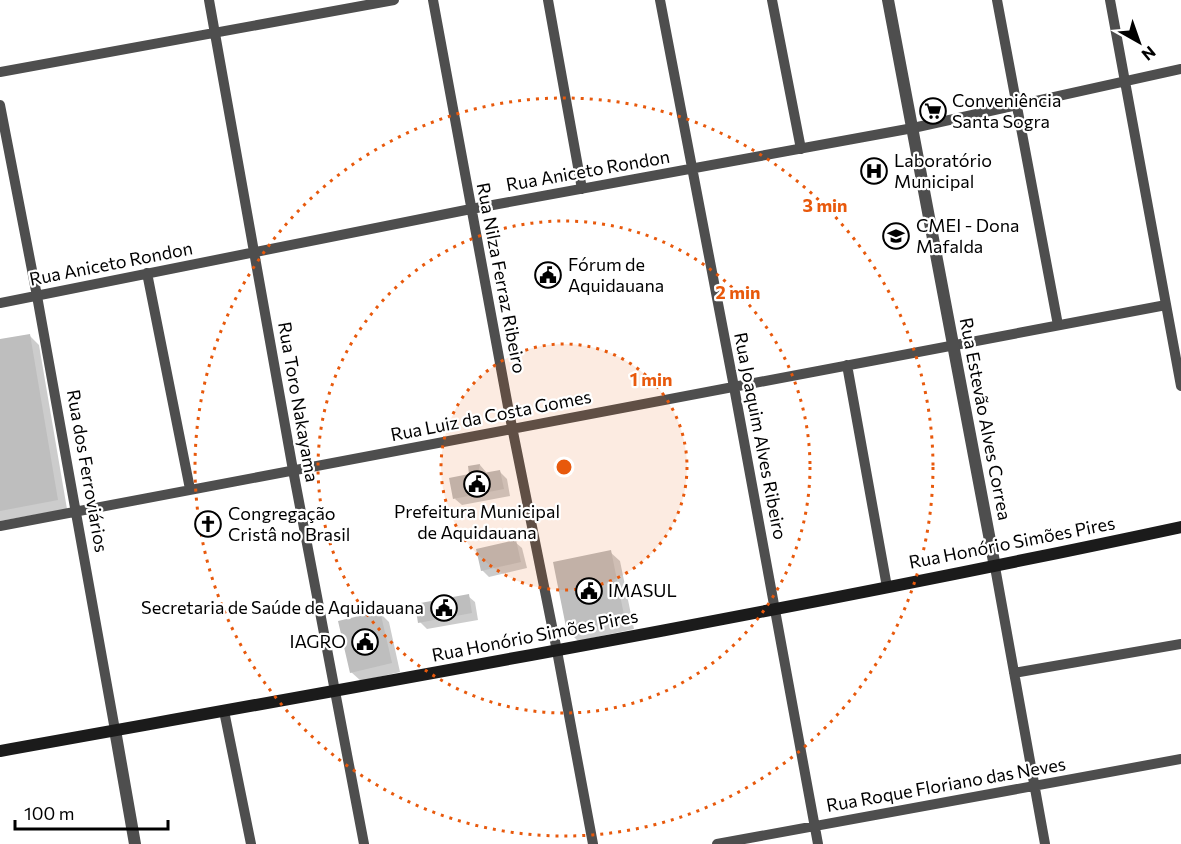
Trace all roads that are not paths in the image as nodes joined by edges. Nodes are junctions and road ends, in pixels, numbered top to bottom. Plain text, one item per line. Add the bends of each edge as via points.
1 (209, 0) edge
2 (394, 0) edge
3 (433, 0) edge
4 (548, 0) edge
5 (660, 0) edge
6 (772, 0) edge
7 (888, 0) edge
8 (997, 0) edge
9 (1110, 0) edge
10 (215, 33) junction
11 (1181, 69) edge
12 (0, 72) edge
13 (1125, 81) junction
14 (0, 105) edge
15 (1017, 105) junction
16 (913, 128) junction
17 (801, 148) junction
18 (692, 168) junction
19 (582, 189) junction
20 (471, 209) junction
21 (255, 252) junction
22 (147, 273) junction
23 (37, 296) junction
24 (0, 303) edge
25 (1166, 305) junction
26 (1058, 325) junction
27 (953, 345) junction
28 (847, 365) junction
29 (1181, 386) edge
30 (734, 387) junction
31 (512, 429) junction
32 (293, 471) junction
33 (190, 489) junction
34 (76, 512) junction
35 (0, 526) edge
36 (1181, 526) edge
37 (994, 567) junction
38 (887, 587) junction
39 (775, 608) junction
40 (1181, 644) edge
41 (557, 651) junction
42 (1014, 673) junction
43 (335, 691) junction
44 (224, 711) junction
45 (115, 730) junction
46 (0, 751) edge
47 (1181, 759) edge
48 (1034, 786) junction
49 (815, 826) junction
50 (135, 844) edge
51 (251, 844) edge
52 (364, 844) edge
53 (593, 844) edge
54 (717, 844) edge
55 (818, 844) edge
56 (1045, 844) edge

1 - 10 street, Rua Toro Nakayama
2 - 10 street
3 - 20 street, Rua Nilza Ferraz Ribeiro
4 - 19 street
5 - 18 street, Rua Joaquim Alves Ribeiro
6 - 17 street
7 - 16 street, Rua Estevão Alves Correa
8 - 15 street
9 - 13 street
10 - 12 street
10 - 21 street, Rua Toro Nakayama
11 - 13 street, Rua Aniceto Rondon
13 - 15 street, Rua Aniceto Rondon
13 - 25 street
14 - 23 street, Rua dos Ferroviários
15 - 16 street, Rua Aniceto Rondon
15 - 26 street
16 - 17 street, Rua Aniceto Rondon
16 - 27 street, Rua Estevão Alves Correa
17 - 18 street, Rua Aniceto Rondon
18 - 19 street, Rua Aniceto Rondon
18 - 30 street, Rua Joaquim Alves Ribeiro
19 - 20 street, Rua Aniceto Rondon
20 - 21 street, Rua Aniceto Rondon
20 - 31 street, Rua Nilza Ferraz Ribeiro
21 - 22 street, Rua Aniceto Rondon
21 - 32 street, Rua Toro Nakayama
22 - 23 street, Rua Aniceto Rondon
22 - 33 street
23 - 24 street, Rua Aniceto Rondon
23 - 34 street, Rua dos Ferroviários
25 - 26 street, Rua Luiz da Costa Gomes
25 - 29 street
26 - 27 street, Rua Luiz da Costa Gomes
27 - 28 street, Rua Luiz da Costa Gomes
27 - 37 street, Rua Estevão Alves Correa
28 - 30 street, Rua Luiz da Costa Gomes
28 - 38 street
30 - 31 street, Rua Luiz da Costa Gomes
30 - 39 street, Rua Joaquim Alves Ribeiro
31 - 32 street, Rua Luiz da Costa Gomes
31 - 41 street, Rua Nilza Ferraz Ribeiro
32 - 33 street, Rua Luiz da Costa Gomes
32 - 43 street, Rua Toro Nakayama
33 - 34 street, Rua Luiz da Costa Gomes
34 - 35 street, Rua Luiz da Costa Gomes
34 - 45 street, Rua dos Ferroviários
36 - 37 main road, Rua Honório Simões Pires
37 - 38 main road, Rua Honório Simões Pires
37 - 42 street, Rua Estevão Alves Correa
38 - 39 main road, Rua Honório Simões Pires
39 - 41 main road, Rua Honório Simões Pires
39 - 49 street, Rua Joaquim Alves Ribeiro
40 - 42 street
41 - 43 main road, Rua Honório Simões Pires
41 - 53 street, Rua Nilza Ferraz Ribeiro
42 - 48 street, Rua Estevão Alves Correa
43 - 44 main road, Rua Honório Simões Pires
43 - 52 street, Rua Toro Nakayama
44 - 45 main road, Rua Honório Simões Pires
44 - 51 street
45 - 46 main road, Rua Honório Simões Pires
45 - 50 street, Rua dos Ferroviários
47 - 48 street, Rua Roque Floriano das Neves
48 - 49 street, Rua Roque Floriano das Neves
48 - 56 street, Rua Estevão Alves Correa
49 - 54 street, Rua Roque Floriano das Neves
49 - 55 street, Rua Joaquim Alves Ribeiro

